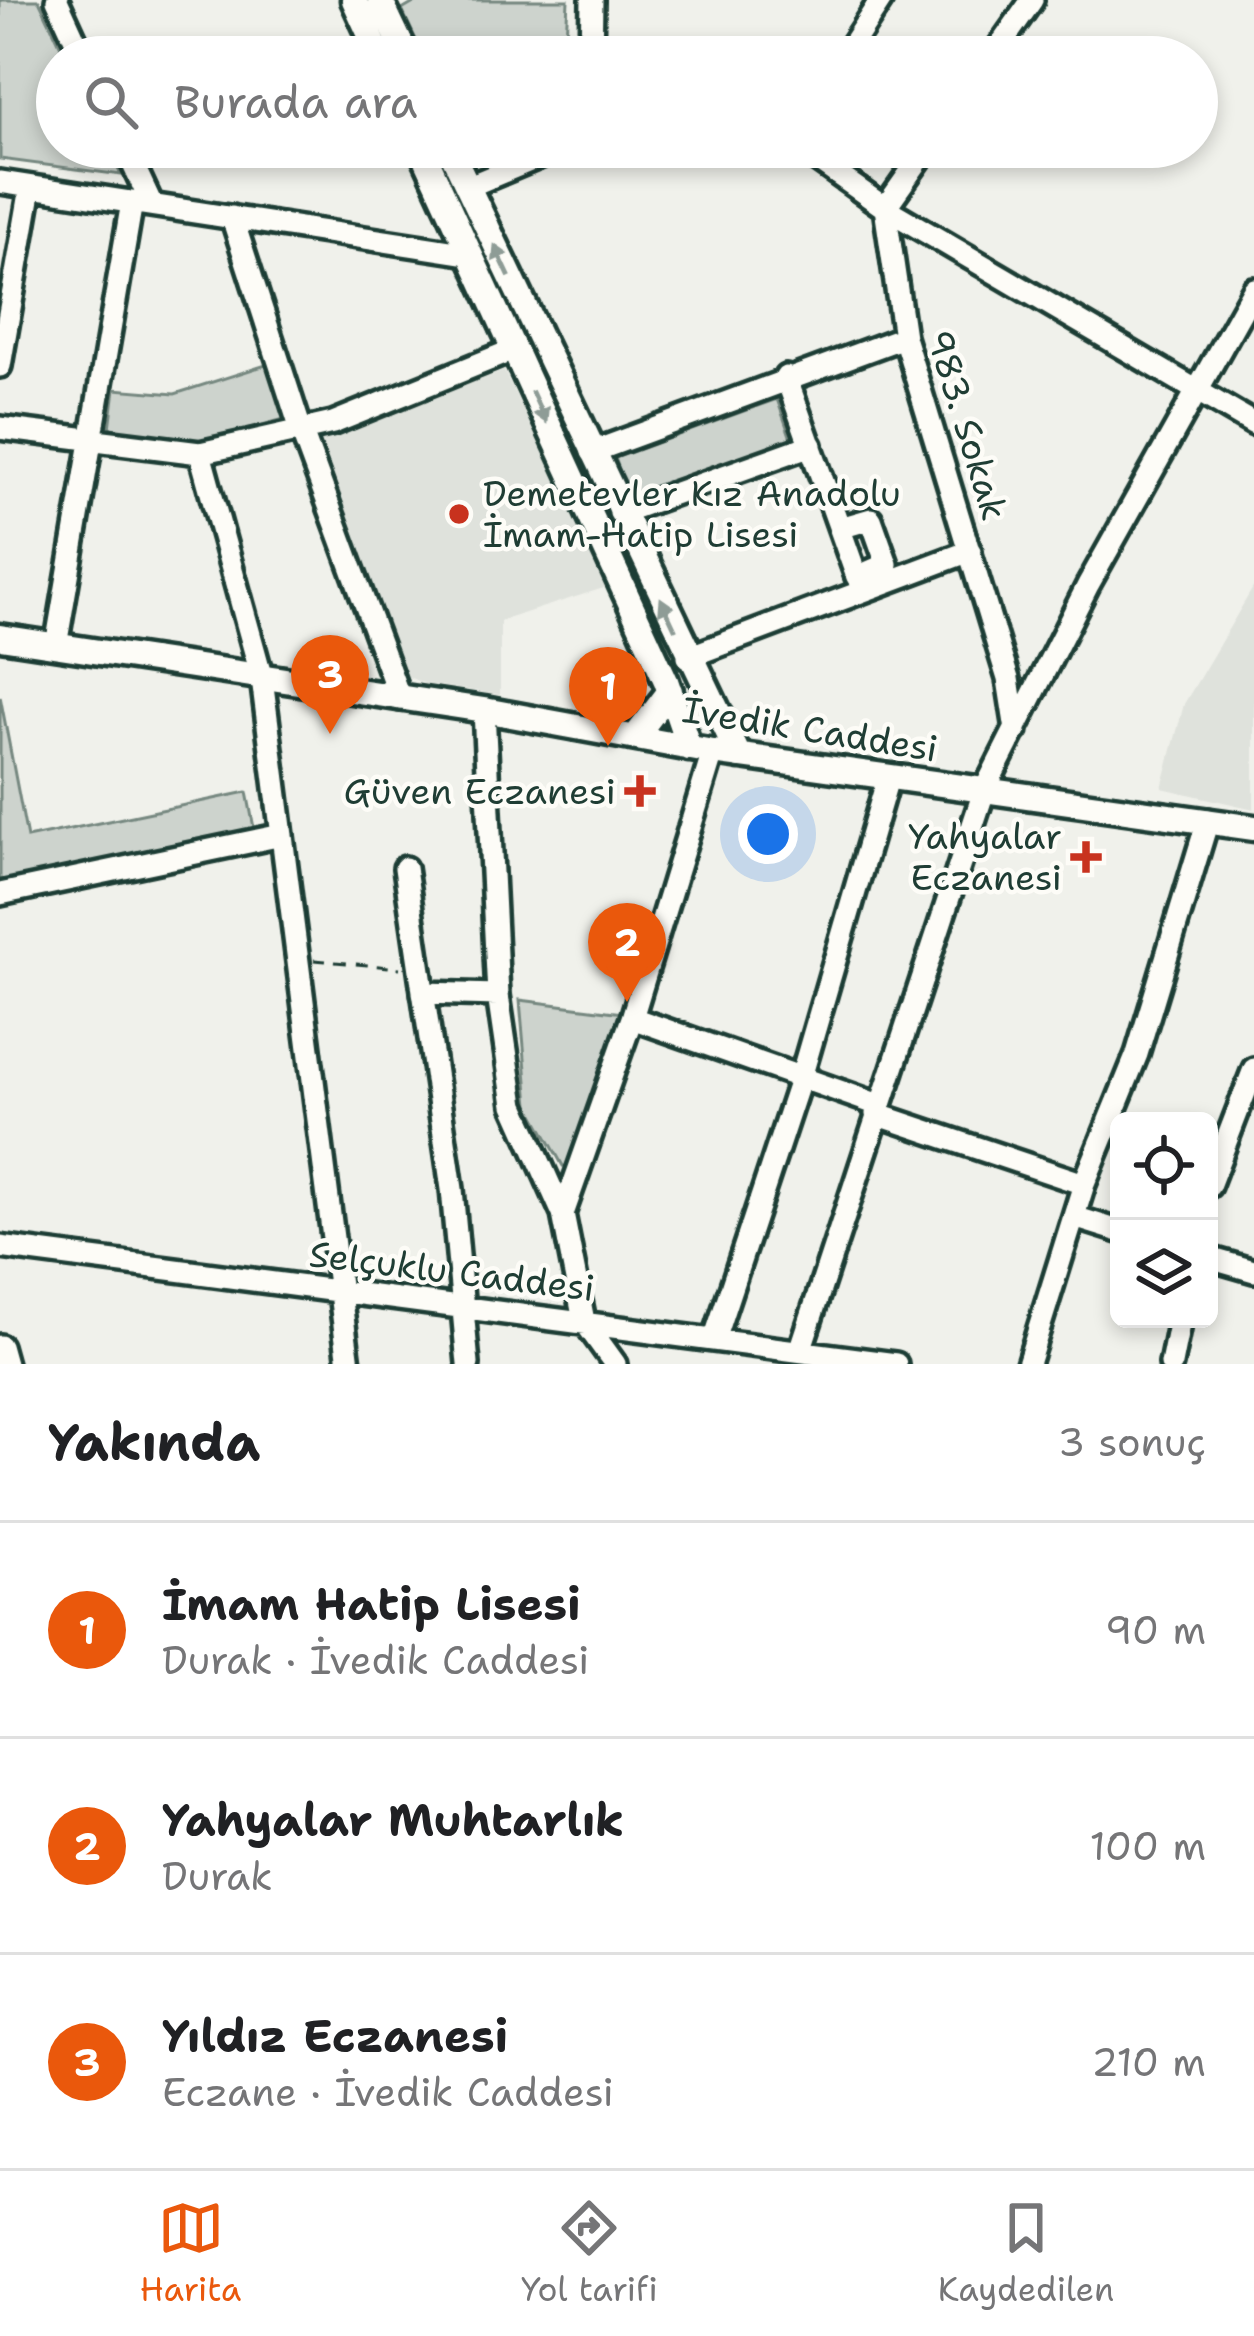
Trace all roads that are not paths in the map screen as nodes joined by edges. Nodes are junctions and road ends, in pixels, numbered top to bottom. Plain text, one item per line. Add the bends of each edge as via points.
1 (57, 0) edge
2 (354, 0) edge
3 (592, 0) edge
4 (881, 0) edge
5 (1033, 0) edge
6 (387, 3) edge
7 (73, 36) edge
8 (370, 36) edge
9 (399, 36) edge
10 (591, 36) edge
11 (858, 36) edge
12 (1007, 36) edge
13 (131, 168) edge
14 (430, 168) edge
15 (458, 168) edge
16 (513, 168) edge
17 (829, 168) edge
18 (913, 168) edge
19 (0, 182) edge
20 (31, 187) junction
21 (467, 187) junction
22 (142, 204) junction
23 (885, 208) junction
24 (232, 217) junction
25 (469, 254) junction
26 (1254, 289) edge
27 (904, 337) junction
28 (513, 350) junction
29 (0, 366) edge
30 (786, 376) junction
31 (1197, 392) junction
32 (1254, 424) edge
33 (300, 427) junction
34 (0, 428) edge
35 (91, 442) junction
36 (811, 446) junction
37 (592, 452) junction
38 (200, 453) junction
39 (620, 513) junction
40 (840, 528) dead end
41 (970, 551) junction
42 (0, 638) edge
43 (56, 646) junction
44 (688, 657) junction
45 (262, 678) junction
46 (670, 691) junction
47 (400, 699) junction
48 (484, 710) junction
49 (1016, 730) junction
50 (635, 737) junction
51 (714, 752) junction
52 (888, 778) junction
53 (984, 791) junction
54 (1208, 820) junction
55 (1254, 828) edge
56 (282, 835) junction
57 (405, 868) dead end
58 (0, 894) edge
59 (422, 981) junction
60 (498, 994) junction
61 (632, 1018) junction
62 (1254, 1070) edge
63 (802, 1074) junction
64 (878, 1110) junction
65 (1218, 1163) edge
66 (1084, 1184) junction
67 (563, 1214) junction
68 (1074, 1217) junction
69 (1110, 1228) edge
70 (0, 1247) edge
71 (1218, 1261) edge
72 (1254, 1271) edge
73 (339, 1292) junction
74 (466, 1307) junction
75 (584, 1321) junction
76 (1178, 1328) edge
77 (714, 1340) junction
78 (0, 1346) edge
79 (814, 1356) edge
80 (5, 1364) edge
81 (349, 1364) edge
82 (468, 1364) edge
83 (615, 1364) edge
84 (896, 1364) edge
85 (1028, 1364) edge
86 (1171, 1364) edge

1 - 7 street
2 - 8 main road
3 - 10 street
4 - 11 street
5 - 12 street
6 - 9 main road
13 - 22 street
14 - 25 main road
15 - 21 main road
16 - 21 street
17 - 23 street
18 - 23 street
19 - 20 street
20 - 22 street
20 - 29 street
37 -> 21 main road
22 - 24 street
22 - 35 street
23 - 27 street, 983. Sokak
23 - 31 street
24 - 25 street
24 - 33 street
25 - 28 main road
26 - 31 street
27 - 30 street
27 - 41 street, 983. Sokak
28 - 33 street via 351,417
28 -> 46 main road
30 - 36 street
30 - 37 street
31 - 32 street
31 - 49 street
33 - 38 street
33 - 47 street
34 - 35 street
35 - 38 street
35 - 43 street
36 - 39 street
36 - 40 street
37 - 39 main road
38 - 45 street
44 -> 39 main road
41 - 44 street
41 - 49 street, 983. Sokak
42 - 43 main road, İvedik Caddesi
43 - 45 main road, İvedik Caddesi
44 - 51 main road
45 - 47 main road, İvedik Caddesi
45 - 56 street
46 - 50 main road
46 - 51 main road
47 - 48 main road, İvedik Caddesi
48 - 50 main road, İvedik Caddesi
48 - 60 street
49 - 53 street
50 - 51 main road, İvedik Caddesi
51 - 52 main road, İvedik Caddesi
51 - 61 street
52 - 53 main road, İvedik Caddesi
52 - 63 street
53 - 54 main road, İvedik Caddesi
53 - 64 street
54 - 55 main road, İvedik Caddesi
54 - 66 street via 1137,1054
56 - 58 street
56 - 73 street
57 - 59 street
59 - 60 street
59 - 74 street
60 - 67 street via 514,1105
61 - 63 street
61 - 67 street
62 - 65 street
63 - 64 street
63 - 77 street
64 - 66 street
64 - 79 street
66 - 68 street
67 - 75 street
68 - 69 street
68 - 85 street
70 - 73 street, Selçuklu Caddesi
71 - 72 street
73 - 74 street, Selçuklu Caddesi
73 - 81 street
74 - 75 street, Selçuklu Caddesi
74 - 82 street
75 - 77 street, Selçuklu Caddesi
75 - 83 street
76 - 86 street
77 - 79 street, Selçuklu Caddesi
78 - 80 street
79 - 84 street, Selçuklu Caddesi

